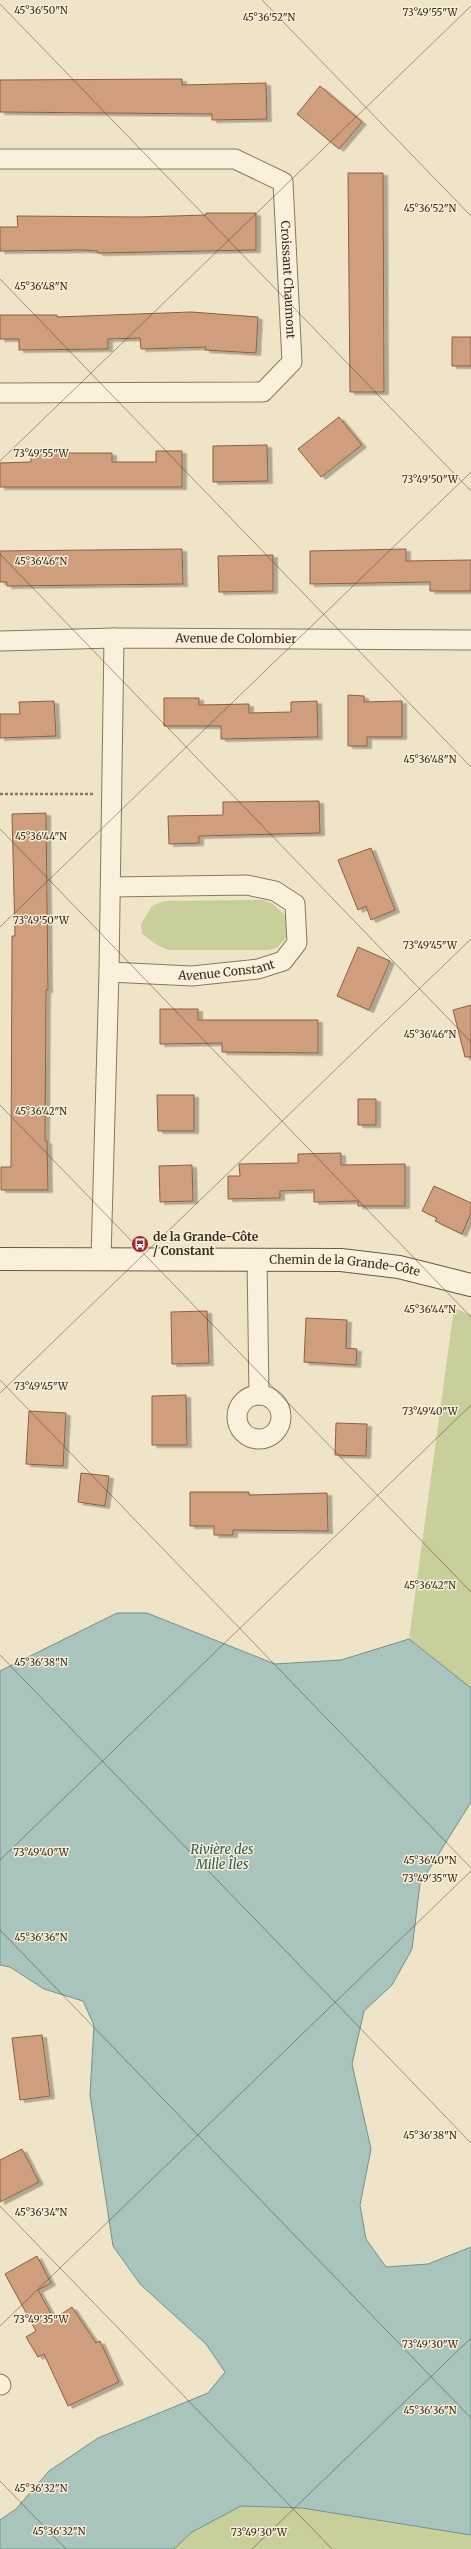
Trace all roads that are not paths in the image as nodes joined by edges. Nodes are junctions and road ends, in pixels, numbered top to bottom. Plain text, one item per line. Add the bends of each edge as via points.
1 (0, 159) edge
2 (0, 393) edge
3 (114, 638) junction
4 (471, 640) edge
5 (0, 641) edge
6 (110, 887) junction
7 (109, 972) junction
8 (101, 1258) junction
9 (0, 1259) edge
10 (257, 1259) junction
11 (471, 1285) edge
12 (259, 1395) dead end

1 - 2 street, Croissant Chaumont via 234,159 283,182 292,362 263,392
3 - 4 street, Avenue de Colombier
3 - 5 street, Avenue de Colombier
3 - 6 street
6 - 7 street
6 - 7 street, Avenue Constant via 240,885 275,891 296,904 297,943 283,961 258,969 192,976
7 - 8 street
8 - 9 main road, Chemin de la Grande-Côte
8 - 10 main road, Chemin de la Grande-Côte
10 - 11 main road, Chemin de la Grande-Côte via 363,1262 399,1267
10 - 12 street

